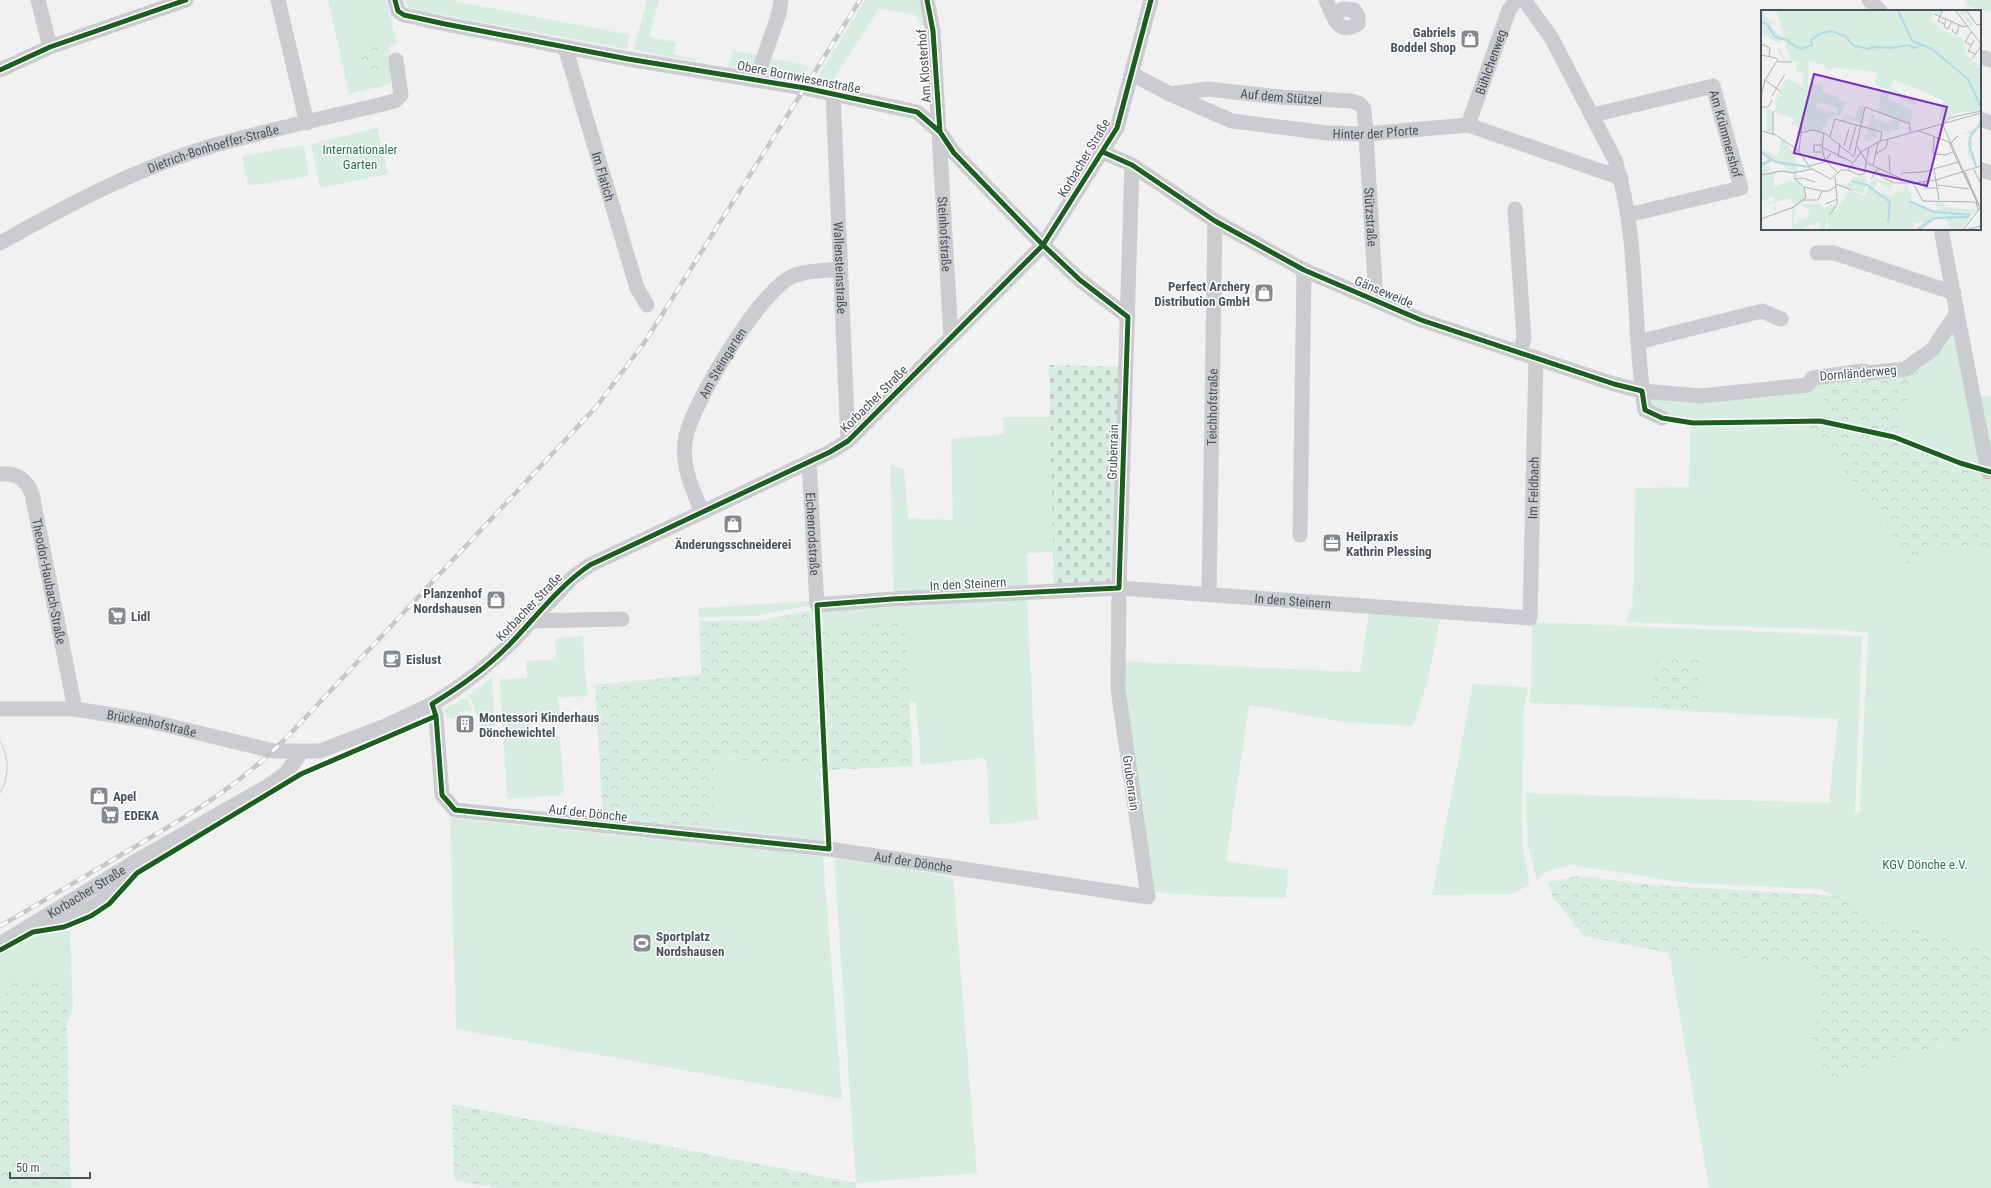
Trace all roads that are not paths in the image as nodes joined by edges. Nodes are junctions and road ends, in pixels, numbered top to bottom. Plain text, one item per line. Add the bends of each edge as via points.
1 (38, 0) edge
2 (186, 0) edge
3 (278, 0) edge
4 (395, 0) edge
5 (781, 0) edge
6 (927, 0) edge
7 (1152, 0) edge
8 (1326, 0) edge
9 (1516, 0) edge
10 (1524, 0) edge
11 (1869, 0) edge
12 (1879, 10) edge
13 (1333, 14) dead end
14 (50, 47) junction
15 (565, 47) junction
16 (1981, 57) edge
17 (396, 60) dead end
18 (1991, 60) edge
19 (0, 70) edge
20 (1132, 74) junction
21 (756, 80) junction
22 (833, 94) junction
23 (1170, 94) junction
24 (1593, 115) junction
25 (1981, 118) edge
26 (307, 123) junction
27 (1991, 123) edge
28 (1468, 125) junction
29 (940, 132) junction
30 (1366, 134) junction
31 (1103, 152) junction
32 (1132, 165) junction
33 (1981, 169) edge
34 (1991, 173) edge
35 (1621, 178) junction
36 (1515, 209) dead end
37 (1628, 215) junction
38 (1214, 221) junction
39 (1941, 230) edge
40 (0, 243) edge
41 (1043, 245) junction
42 (1817, 253) dead end
43 (840, 269) junction
44 (1304, 270) junction
45 (1954, 293) junction
46 (1376, 300) junction
47 (647, 304) dead end
48 (1957, 313) junction
49 (1128, 317) junction
50 (1781, 319) dead end
51 (951, 337) junction
52 (1638, 342) junction
53 (1519, 353) junction
54 (1536, 358) junction
55 (1642, 391) junction
56 (1662, 418) dead end
57 (848, 441) junction
58 (809, 462) junction
59 (1988, 472) dead end
60 (0, 474) edge
61 (702, 512) junction
62 (1300, 535) dead end
63 (1119, 588) junction
64 (1209, 594) junction
65 (817, 605) joint
66 (1530, 618) joint
67 (622, 619) dead end
68 (531, 621) junction
69 (432, 704) junction
70 (0, 709) edge
71 (75, 709) junction
72 (302, 752) junction
73 (1148, 897) joint
74 (4, 942) edge

1 - 14 street
2 - 14 street
3 - 26 street
4 - 15 street, Obere Bornwiesenstraße via 398,11 404,15
5 - 21 street
6 - 29 street, Am Klosterhof via 933,31
7 - 20 street, Korbacher Straße
8 - 13 street
9 - 28 street, Bühlchenweg via 1509,10
10 - 24 street via 1551,37
11 - 12 street
14 - 19 street
15 - 21 street, Obere Bornwiesenstraße
15 - 47 street, Im Flatich via 637,288
16 - 18 street
17 - 26 street, Dietrich-Bonhoeffer-Straße via 401,96 395,102
20 - 23 street, Hinter der Pforte
20 - 31 street, Korbacher Straße via 1117,128
21 - 22 street, Obere Bornwiesenstraße
22 - 29 street, Obere Bornwiesenstraße via 917,112
22 - 43 street, Wallensteinstraße
23 - 30 street, Hinter der Pforte via 1232,122 1327,133
23 - 30 street, Auf dem Stützel via 1207,89 1352,101 1364,109
24 - 35 street
24 - 37 street, Am Krümmershof via 1713,86 1741,188
25 - 27 street
26 - 40 street, Dietrich-Bonhoeffer-Straße via 212,146 113,184
28 - 30 street, Hinter der Pforte
28 - 35 street, Hinter der Pforte
29 - 41 street, Obere Bornwiesenstraße via 954,153
29 - 51 street, Steinhofstraße
30 - 46 street, Stützstraße
31 - 32 street, Gänseweide
31 - 41 street, Korbacher Straße
32 - 38 street, Gänseweide
32 - 49 street, Grubenrain
33 - 34 street
35 - 37 street
36 - 53 street via 1524,339
37 - 52 street
38 - 44 street, Gänseweide
38 - 64 street, Teichhofstraße
39 - 45 street
41 - 49 street, Obere Bornwiesenstraße via 1080,280
41 - 51 street, Korbacher Straße
42 - 45 street via 1834,253
43 - 57 street, Wallensteinstraße
43 - 61 street, Am Steingarten via 790,277 765,298 735,341 704,394 686,437 685,461
44 - 46 street, Gänseweide
44 - 62 street
45 - 48 street
46 - 53 street, Gänseweide via 1421,320
48 - 55 street, Dornländerweg via 1932,350 1905,369 1868,374 1864,371 1813,378 1807,385 1701,396
48 - 59 street
49 - 63 street, Grubenrain
50 - 52 street via 1762,311
51 - 57 street, Korbacher Straße
52 - 55 street
53 - 54 street, Gänseweide
54 - 55 street, Gänseweide
54 - 66 street, Im Feldbach
55 - 56 street via 1645,410
57 - 58 street, Korbacher Straße
58 - 61 street, Korbacher Straße
58 - 65 street, Eichenrodstraße
60 - 71 street, Theodor-Haubach-Straße via 20,477 28,484 32,494
61 - 68 street, Korbacher Straße via 590,565 573,576
63 - 64 street, In den Steinern
63 - 65 street, In den Steinern
63 - 73 street, Grubenrain via 1118,689
64 - 66 street, In den Steinern
67 - 68 street
68 - 69 street, Korbacher Straße via 480,671
69 - 72 street, Korbacher Straße via 383,727 320,751
69 - 73 street, Auf der Dönche via 436,716 442,795 455,810 829,849
70 - 71 street, Brückenhofstraße
71 - 72 street, Brückenhofstraße via 149,721 274,751
72 - 74 street, Korbacher Straße via 285,774 268,786 138,860 102,900 77,914 34,924

